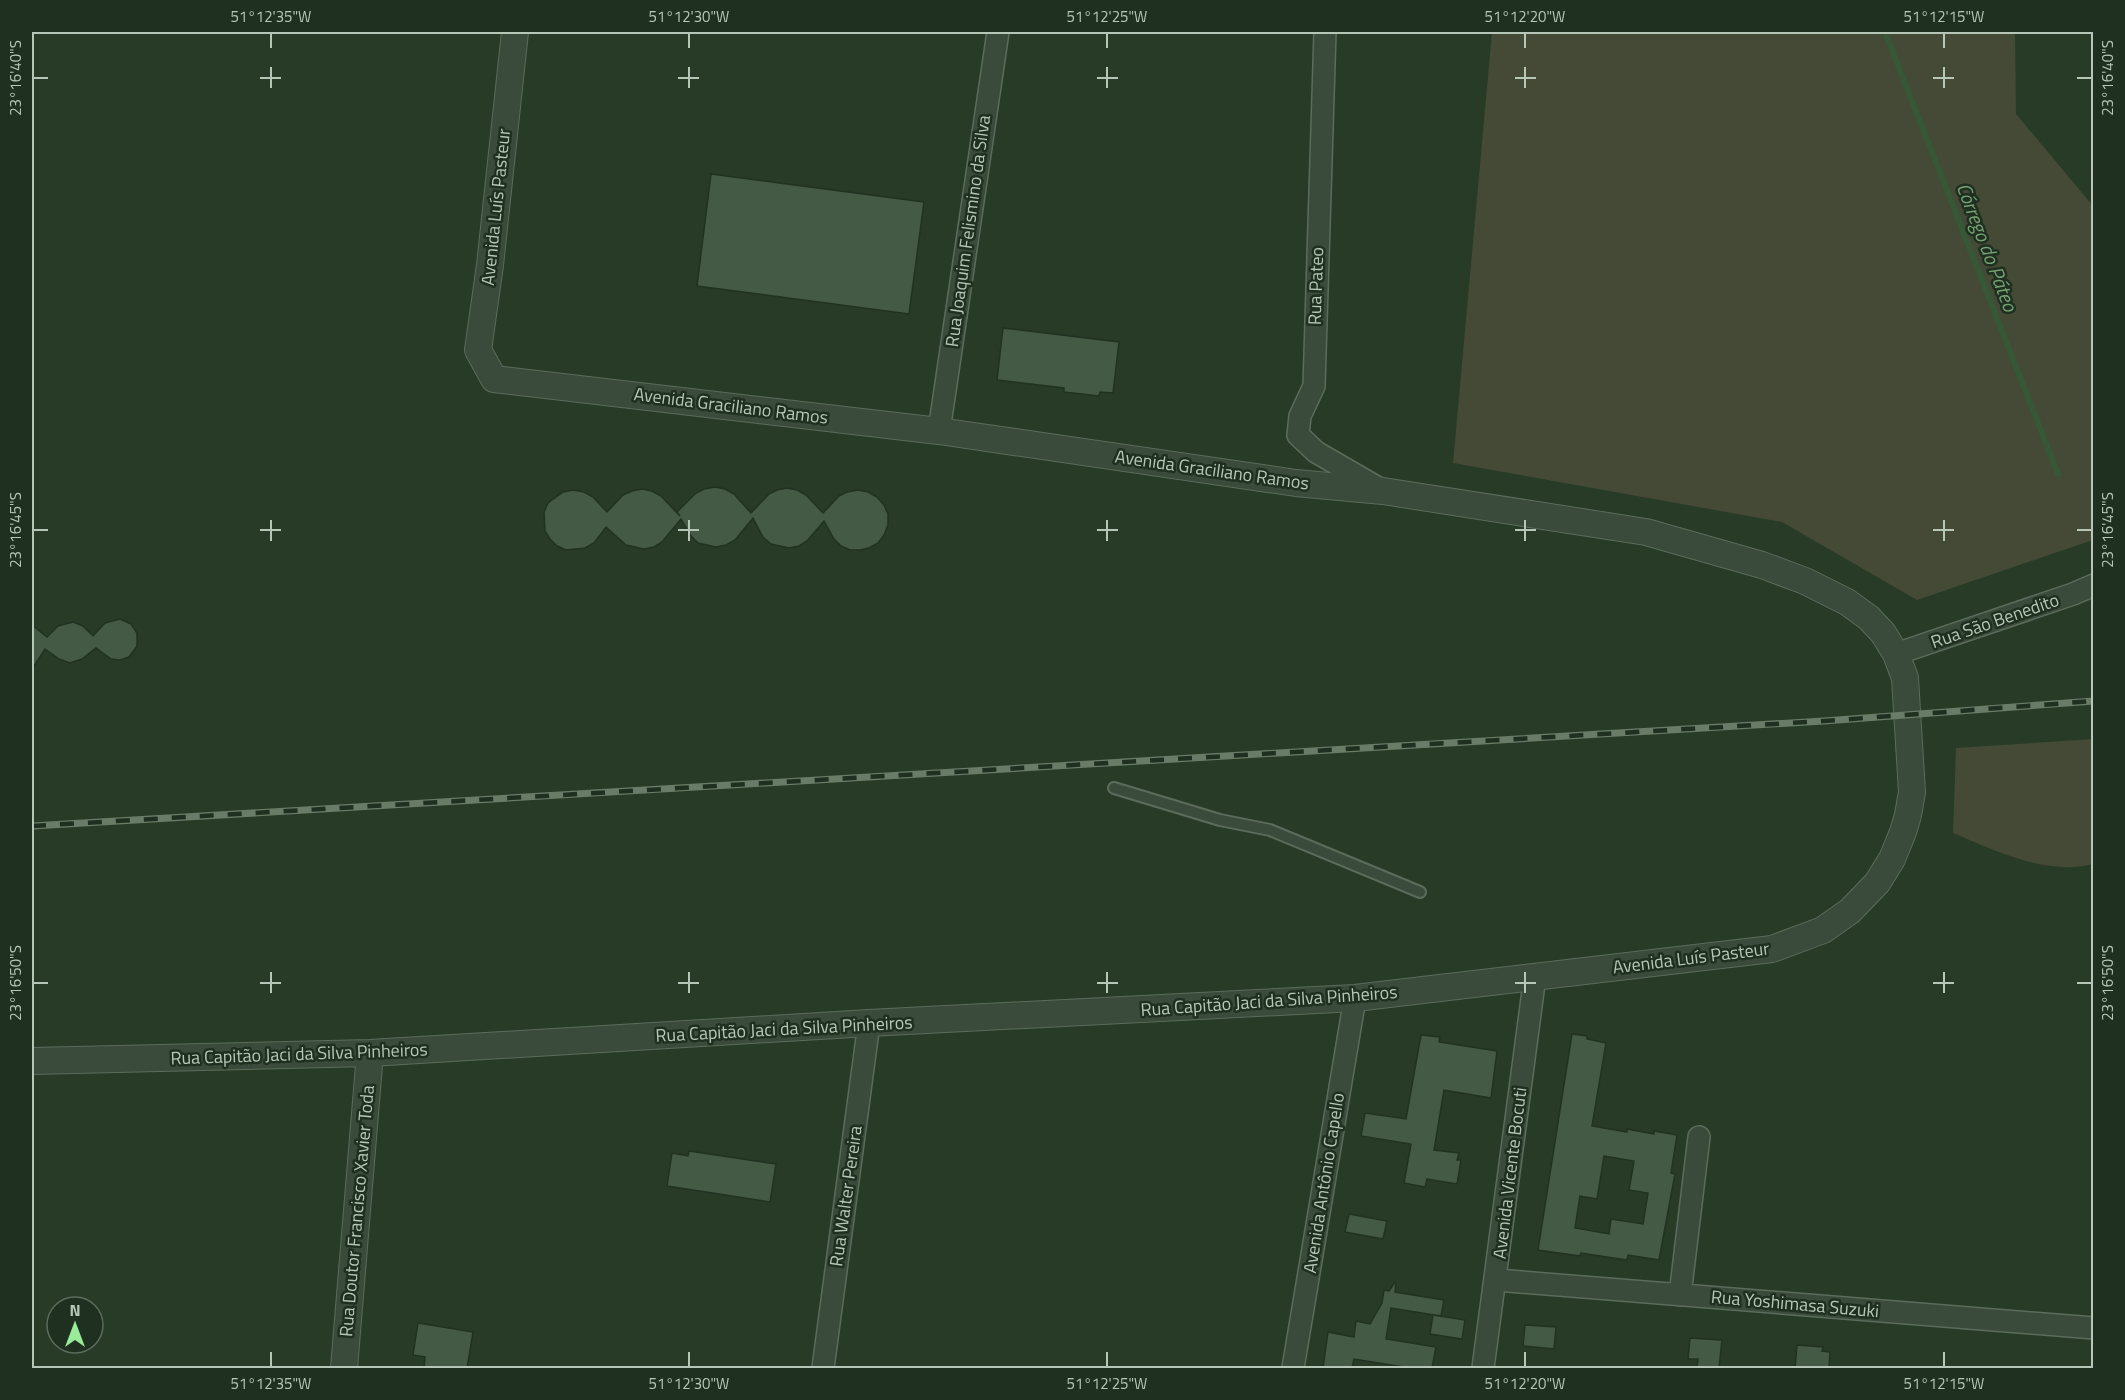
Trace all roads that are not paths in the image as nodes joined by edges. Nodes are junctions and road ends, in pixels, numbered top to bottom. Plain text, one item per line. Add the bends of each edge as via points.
1 (515, 32) edge
2 (998, 32) edge
3 (1325, 32) edge
4 (494, 379) joint
5 (939, 431) junction
6 (1383, 491) junction
7 (2094, 585) edge
8 (1896, 654) junction
9 (1114, 788) dead end
10 (1420, 892) dead end
11 (1535, 976) junction
12 (1355, 998) junction
13 (869, 1023) junction
14 (370, 1053) junction
15 (32, 1061) edge
16 (1699, 1137) dead end
17 (1496, 1280) junction
18 (1680, 1295) junction
19 (2094, 1328) edge
20 (344, 1368) edge
21 (823, 1368) edge
22 (1293, 1368) edge
23 (1483, 1368) edge

1 - 4 street, Avenida Luís Pasteur via 478,350
2 - 5 street, Rua Joaquim Felismino da Silva
3 - 6 street, Rua Pateo via 1314,386 1300,416 1298,435 1316,452
4 - 5 street, Avenida Graciliano Ramos
5 - 6 street, Avenida Graciliano Ramos via 1296,483
6 - 8 street, Avenida Graciliano Ramos via 1646,532 1762,564 1847,602 1884,633
7 - 8 street, Rua São Benedito
8 - 11 street, Avenida Luís Pasteur via 1905,678 1912,771 1908,815 1892,860 1877,883 1850,911 1823,930 1772,949
9 - 10 lane via 1221,820 1270,830
11 - 12 street, Rua Capitão Jaci da Silva Pinheiros
11 - 17 street, Avenida Vicente Bocuti
12 - 13 street, Rua Capitão Jaci da Silva Pinheiros
12 - 22 street, Avenida Antônio Capello
13 - 14 street, Rua Capitão Jaci da Silva Pinheiros
13 - 21 street, Rua Walter Pereira
14 - 15 street, Rua Capitão Jaci da Silva Pinheiros
14 - 20 street, Rua Doutor Francisco Xavier Toda
16 - 18 street
17 - 18 street, Rua Yoshimasa Suzuki
17 - 23 street, Avenida Vicente Bocuti
18 - 19 street, Rua Yoshimasa Suzuki

